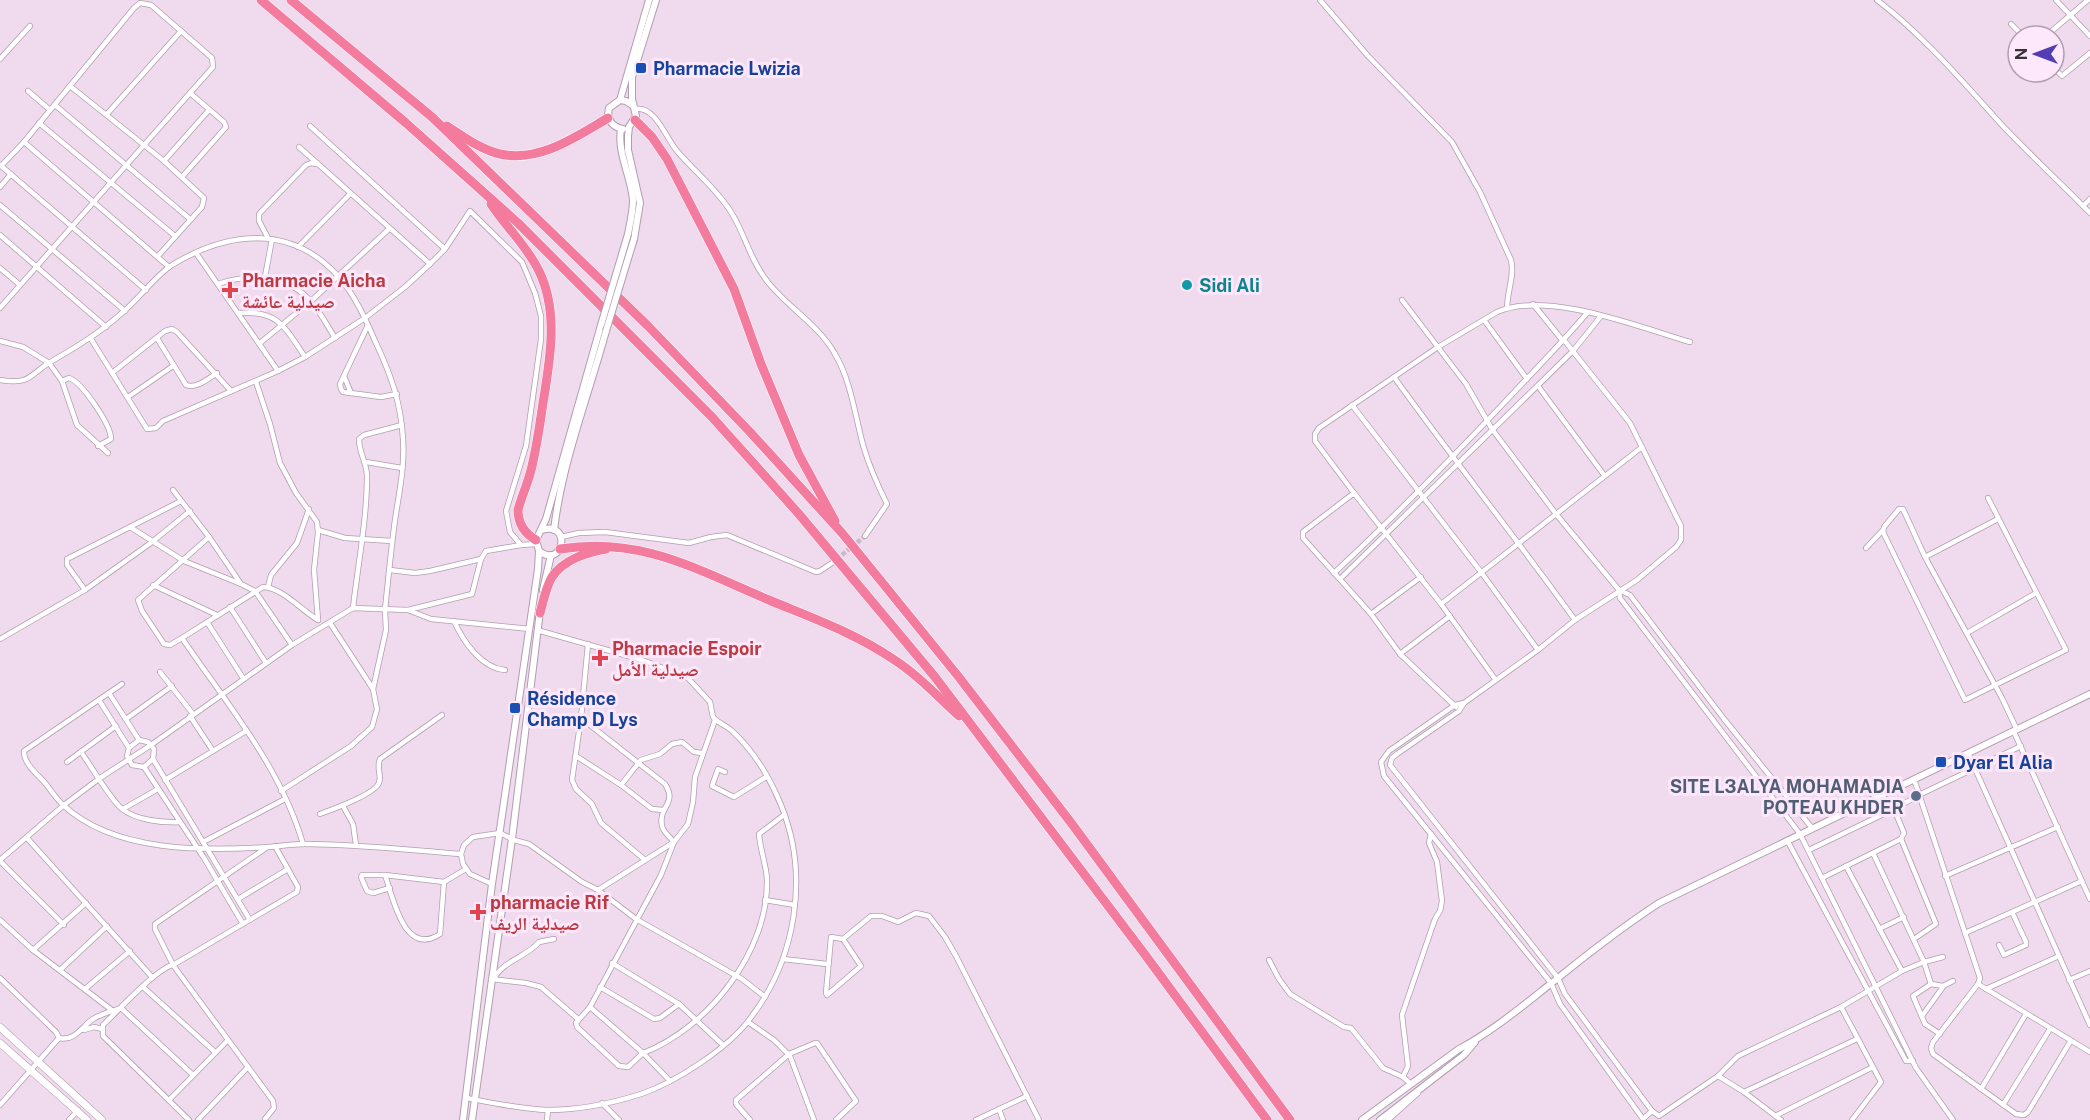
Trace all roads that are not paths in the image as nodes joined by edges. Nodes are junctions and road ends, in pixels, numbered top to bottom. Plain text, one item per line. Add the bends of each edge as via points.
1 (261, 0) edge
2 (291, 0) edge
3 (649, 0) edge
4 (656, 0) edge
5 (1320, 0) edge
6 (1877, 0) edge
7 (2056, 0) edge
8 (2088, 0) edge
9 (2070, 16) junction
10 (2060, 24) edge
11 (30, 26) dead end
12 (181, 31) junction
13 (2090, 36) edge
14 (0, 48) edge
15 (7, 51) junction
16 (2090, 53) edge
17 (0, 59) edge
18 (2066, 73) edge
19 (70, 86) junction
20 (28, 91) dead end
21 (190, 93) junction
22 (620, 100) junction
23 (55, 105) junction
24 (634, 107) junction
25 (50, 110) junction
26 (209, 110) junction
27 (107, 114) junction
28 (432, 117) junction
29 (608, 118) junction
30 (39, 123) junction
31 (632, 123) junction
32 (310, 126) dead end
33 (621, 129) junction
34 (24, 142) junction
35 (142, 144) junction
36 (298, 147) dead end
37 (164, 161) junction
38 (126, 164) junction
39 (316, 164) junction
40 (0, 166) edge
41 (11, 174) junction
42 (182, 177) junction
43 (111, 182) junction
44 (0, 187) edge
45 (350, 194) junction
46 (485, 194) junction
47 (2090, 200) edge
48 (94, 201) junction
49 (0, 205) edge
50 (2083, 206) junction
51 (2090, 213) edge
52 (190, 219) junction
53 (71, 226) junction
54 (389, 229) junction
55 (0, 235) edge
56 (175, 236) junction
57 (270, 238) junction
58 (298, 247) junction
59 (52, 249) junction
60 (445, 249) junction
61 (196, 253) junction
62 (158, 256) junction
63 (430, 264) junction
64 (36, 267) junction
65 (169, 267) junction
66 (0, 268) edge
67 (338, 276) junction
68 (266, 277) junction
69 (218, 284) junction
70 (20, 285) junction
71 (146, 290) junction
72 (1402, 300) dead end
73 (311, 301) junction
74 (1, 304) edge
75 (1533, 304) junction
76 (1507, 308) junction
77 (125, 311) junction
78 (239, 312) junction
79 (1587, 313) junction
80 (1601, 316) junction
81 (365, 318) junction
82 (1484, 320) junction
83 (283, 324) junction
84 (368, 324) junction
85 (106, 327) junction
86 (157, 338) junction
87 (335, 338) junction
88 (91, 339) junction
89 (0, 341) edge
90 (1564, 341) junction
91 (1690, 342) dead end
92 (260, 343) junction
93 (1438, 347) junction
94 (1573, 351) junction
95 (305, 357) junction
96 (49, 363) junction
97 (172, 366) junction
98 (278, 371) junction
99 (112, 373) junction
100 (217, 373) junction
101 (1394, 377) junction
102 (1527, 379) junction
103 (0, 380) edge
104 (62, 381) junction
105 (256, 382) junction
106 (1538, 386) junction
107 (231, 391) junction
108 (397, 394) junction
109 (128, 397) junction
110 (1352, 405) junction
111 (1488, 421) junction
112 (402, 426) junction
113 (1492, 429) junction
114 (98, 446) junction
115 (1642, 447) junction
116 (108, 453) dead end
117 (1452, 457) junction
118 (366, 462) junction
119 (1457, 463) junction
120 (402, 468) junction
121 (1604, 475) junction
122 (173, 490) dead end
123 (1418, 491) junction
124 (1354, 493) junction
125 (1422, 498) junction
126 (1988, 498) dead end
127 (181, 501) junction
128 (309, 510) junction
129 (190, 511) junction
130 (1556, 514) junction
131 (1998, 519) junction
132 (130, 527) junction
133 (1381, 529) junction
134 (318, 530) junction
135 (542, 530) junction
136 (554, 530) junction
137 (1883, 530) junction
138 (842, 533) junction
139 (1386, 534) junction
140 (865, 536) tunnel mouth
141 (209, 537) junction
142 (561, 537) junction
143 (361, 539) junction
144 (392, 541) junction
145 (152, 542) junction
146 (1520, 544) junction
147 (521, 545) junction
148 (537, 545) junction
149 (626, 548) junction
150 (1866, 548) dead end
151 (560, 549) junction
152 (551, 555) junction
153 (1925, 557) junction
154 (481, 559) junction
155 (184, 561) junction
156 (832, 563) tunnel mouth
157 (390, 570) junction
158 (1481, 572) junction
159 (1334, 573) junction
160 (1421, 577) junction
161 (1340, 579) junction
162 (241, 584) junction
163 (153, 585) junction
164 (268, 587) junction
165 (85, 590) junction
166 (1619, 590) junction
167 (255, 591) junction
168 (2036, 593) junction
169 (1442, 604) junction
170 (230, 607) junction
171 (353, 608) junction
172 (385, 610) junction
173 (408, 610) junction
174 (540, 613) junction
175 (1371, 614) junction
176 (217, 615) junction
177 (1449, 616) junction
178 (318, 620) junction
179 (1575, 620) junction
180 (454, 621) junction
181 (207, 622) junction
182 (330, 623) junction
183 (319, 629) junction
184 (530, 629) junction
185 (537, 630) junction
186 (1967, 633) junction
187 (182, 638) junction
188 (0, 639) edge
189 (588, 644) junction
190 (292, 645) junction
191 (1538, 650) junction
192 (1401, 654) junction
193 (266, 663) junction
194 (505, 670) dead end
195 (160, 672) dead end
196 (243, 678) junction
197 (1495, 680) junction
198 (122, 684) dead end
199 (172, 686) junction
200 (1995, 686) junction
201 (373, 688) junction
202 (109, 693) junction
203 (220, 695) junction
204 (531, 695) junction
205 (2089, 697) edge
206 (99, 700) junction
207 (1464, 703) junction
208 (561, 705) dead end
209 (1455, 705) junction
210 (1459, 711) junction
211 (442, 714) dead end
212 (191, 715) junction
213 (126, 718) junction
214 (581, 718) junction
215 (715, 720) junction
216 (116, 726) junction
217 (246, 731) junction
218 (2016, 731) junction
219 (976, 732) junction
220 (139, 740) junction
221 (152, 745) junction
222 (2021, 746) junction
223 (129, 747) junction
224 (213, 751) junction
225 (81, 752) junction
226 (702, 753) junction
227 (1968, 753) junction
228 (576, 756) junction
229 (153, 759) junction
230 (129, 761) junction
231 (67, 762) dead end
232 (637, 763) junction
233 (1380, 764) junction
234 (1390, 765) junction
235 (144, 767) junction
236 (1974, 767) junction
237 (725, 772) dead end
238 (766, 777) junction
239 (100, 778) junction
240 (1914, 779) junction
241 (165, 780) junction
242 (621, 785) junction
243 (158, 789) junction
244 (282, 791) junction
245 (1921, 794) junction
246 (285, 799) junction
247 (64, 805) junction
248 (343, 806) junction
249 (123, 809) junction
250 (1894, 809) junction
251 (663, 810) junction
252 (320, 814) dead end
253 (784, 815) junction
254 (180, 822) junction
255 (2058, 827) junction
256 (1812, 828) junction
257 (500, 833) junction
258 (1431, 834) junction
259 (1800, 834) junction
260 (27, 838) junction
261 (512, 839) junction
262 (1901, 839) junction
263 (1787, 840) junction
264 (203, 842) junction
265 (674, 842) junction
266 (303, 844) junction
267 (356, 845) junction
268 (275, 846) junction
269 (268, 847) junction
270 (198, 848) junction
271 (207, 848) junction
272 (2010, 849) junction
273 (1809, 850) junction
274 (1873, 853) junction
275 (460, 854) junction
276 (645, 860) junction
277 (0, 861) edge
278 (1846, 866) junction
279 (288, 869) junction
280 (466, 869) junction
281 (385, 875) junction
282 (1945, 876) junction
283 (225, 877) junction
284 (1822, 879) junction
285 (218, 881) junction
286 (2082, 881) junction
287 (444, 882) junction
288 (492, 884) junction
289 (390, 888) junction
290 (598, 890) junction
291 (238, 898) junction
292 (2090, 899) edge
293 (765, 900) junction
294 (2035, 901) junction
295 (86, 903) junction
296 (795, 905) junction
297 (2012, 912) junction
298 (1904, 917) junction
299 (636, 919) junction
300 (0, 920) edge
301 (250, 920) junction
302 (243, 924) junction
303 (63, 925) junction
304 (107, 926) junction
305 (1879, 928) junction
306 (1965, 933) junction
307 (554, 939) dead end
308 (843, 939) junction
309 (1914, 939) junction
310 (1999, 945) dead end
311 (33, 950) junction
312 (130, 951) junction
313 (2059, 956) junction
314 (1943, 957) dead end
315 (783, 959) junction
316 (1269, 960) dead end
317 (1924, 962) junction
318 (612, 963) junction
319 (827, 964) junction
320 (173, 965) junction
321 (60, 970) junction
322 (1902, 971) junction
323 (2090, 971) edge
324 (735, 975) junction
325 (152, 977) junction
326 (0, 978) edge
327 (1558, 978) junction
328 (492, 979) junction
329 (2069, 980) junction
330 (1953, 981) dead end
331 (1551, 984) junction
332 (1931, 984) junction
333 (1978, 984) junction
334 (1876, 986) junction
335 (1943, 986) junction
336 (143, 987) junction
337 (600, 987) junction
338 (85, 989) junction
339 (1986, 989) junction
340 (1868, 991) junction
341 (765, 997) junction
342 (679, 1004) junction
343 (590, 1007) junction
344 (1840, 1007) junction
345 (121, 1008) junction
346 (112, 1011) junction
347 (2026, 1014) junction
348 (1922, 1016) junction
349 (578, 1019) junction
350 (698, 1020) junction
351 (748, 1022) junction
352 (2090, 1025) edge
353 (0, 1027) edge
354 (102, 1029) junction
355 (2050, 1029) junction
356 (81, 1031) junction
357 (1940, 1034) junction
358 (59, 1038) junction
359 (1857, 1039) junction
360 (228, 1040) junction
361 (1477, 1040) junction
362 (2070, 1042) junction
363 (0, 1043) edge
364 (723, 1045) junction
365 (215, 1052) junction
366 (2090, 1052) edge
367 (643, 1053) junction
368 (789, 1054) junction
369 (1913, 1061) junction
370 (39, 1062) junction
371 (248, 1067) junction
372 (1873, 1067) junction
373 (32, 1071) junction
374 (193, 1075) junction
375 (1718, 1076) junction
376 (1403, 1077) junction
377 (670, 1081) junction
378 (1411, 1084) junction
379 (1981, 1089) junction
380 (1419, 1090) junction
381 (1744, 1092) junction
382 (1027, 1096) junction
383 (466, 1098) junction
384 (474, 1099) junction
385 (169, 1100) junction
386 (602, 1103) junction
387 (0, 1105) edge
388 (2003, 1105) junction
389 (999, 1109) junction
390 (78, 1110) junction
391 (548, 1110) junction
392 (1652, 1111) junction
393 (1775, 1116) junction
394 (1643, 1119) edge
395 (69, 1120) edge
396 (87, 1120) edge
397 (102, 1120) edge
398 (189, 1120) edge
399 (198, 1120) edge
400 (265, 1120) edge
401 (467, 1120) edge
402 (547, 1120) edge
403 (619, 1120) edge
404 (750, 1120) edge
405 (814, 1120) edge
406 (836, 1120) edge
407 (976, 1120) edge
408 (1003, 1120) edge
409 (1039, 1120) edge
410 (1267, 1120) edge
411 (1290, 1120) edge
412 (1362, 1120) edge
413 (1380, 1120) edge
414 (1388, 1120) edge
415 (1781, 1120) edge
416 (1852, 1120) edge
417 (1953, 1120) edge

1 - 46 highway
2 - 28 highway
3 - 22 street
4 - 24 street via 632,77
5 - 76 street via 1452,142 1467,165 1511,260
6 - 50 street via 1941,58
7 - 9 street
8 - 9 street
9 - 10 street
9 - 13 street
11 - 15 street
12 - 19 street via 151,5 140,3
12 - 21 street via 213,62
12 - 27 street
14 - 15 street
15 - 17 street
16 - 18 street
19 - 23 street
19 - 27 street
20 - 25 street
21 - 26 street
21 - 35 street
22 - 24 street
22 - 29 street via 609,108
23 - 25 street
23 - 38 street
24 - 31 street
24 - 140 street via 649,111 672,145 723,200 764,277 835,353 848,383 870,468 887,504
25 - 30 street
26 - 37 street
26 - 42 street via 226,128
27 - 35 street
28 - 29 highway via 484,148 517,155 549,150
28 - 138 highway via 648,326
29 - 33 street
30 - 34 street
30 - 43 street
31 - 33 street
31 - 136 street, bridge via 628,150 640,203 634,239 575,439
31 - 138 highway via 652,137 667,159 734,289 799,455
32 - 60 street
33 - 135 street, bridge via 633,213
34 - 40 street
34 - 48 street
35 - 37 street
35 - 38 street
36 - 39 street
37 - 42 street
38 - 43 street
38 - 52 street
39 - 45 street
39 - 57 street via 306,165 259,214
40 - 41 street
41 - 44 street
41 - 53 street
42 - 52 street via 205,200
43 - 48 street
43 - 56 street
45 - 54 street
45 - 58 street
46 - 148 highway via 536,265 550,306 548,372 532,465 518,517
46 - 219 highway via 712,417 820,539
47 - 50 street
48 - 53 street
48 - 62 street
49 - 59 street
50 - 51 street
52 - 56 street
53 - 59 street
53 - 71 street
54 - 63 street
54 - 67 street
55 - 64 street
56 - 62 street
57 - 58 street
57 - 61 street via 241,238
57 - 68 street
58 - 67 street
59 - 64 street
59 - 77 street
60 - 63 street
60 - 147 street via 470,211 522,262 539,305 541,339 526,446 506,511 510,532
61 - 65 street
61 - 69 street
62 - 65 street
63 - 81 street
64 - 70 street
64 - 85 street
65 - 71 street
66 - 70 street
67 - 73 street
67 - 81 street
68 - 69 street via 248,276
68 - 73 street via 283,281
69 - 78 street
70 - 74 street
71 - 77 street
72 - 93 street
73 - 83 street
73 - 87 street
75 - 76 street
75 - 79 street
75 - 90 street
76 - 82 street
77 - 85 street
78 - 83 street via 264,313
78 - 92 street
79 - 80 street
79 - 90 street
80 - 91 street
80 - 94 street
81 - 84 street
81 - 87 street
82 - 93 street
82 - 102 street
83 - 92 street
83 - 95 street
84 - 108 street
84 - 108 street via 344,375 351,393 381,397
85 - 88 street
86 - 97 street
86 - 99 street
86 - 100 street via 169,329 175,330
87 - 95 street
88 - 96 street
88 - 99 street
89 - 96 street via 23,347
90 - 94 street
90 - 102 street
92 - 98 street
93 - 101 street
93 - 111 street
94 - 106 street
94 - 115 street via 1630,423
95 - 98 street
96 - 103 street via 27,380
96 - 104 street
97 - 100 street via 189,387
97 - 109 street
98 - 105 street
99 - 109 street
100 - 107 street
101 - 110 street
101 - 117 street
102 - 111 street
104 - 114 street via 76,425
104 - 114 street via 69,378 78,382 107,424 111,439
105 - 107 street
105 - 128 street via 280,463
106 - 113 street
106 - 121 street
107 - 109 street via 163,421 152,430 147,429
108 - 112 street
110 - 123 street
110 - 124 street via 1319,428 1314,438
111 - 113 street
111 - 117 street
112 - 118 street via 359,438
112 - 120 street
113 - 119 street
113 - 130 street
114 - 116 street
115 - 121 street
115 - 166 street via 1683,531 1676,548
117 - 119 street
117 - 123 street
118 - 120 street
118 - 143 street
119 - 125 street
119 - 146 street
120 - 144 street
121 - 130 street
122 - 127 street
123 - 125 street
123 - 133 street
124 - 133 street
124 - 159 street via 1303,532 1303,538
125 - 139 street
125 - 158 street
126 - 131 street
127 - 129 street
127 - 132 street
128 - 134 street
128 - 164 street via 297,543 271,575
129 - 141 street
129 - 145 street
130 - 146 street
130 - 166 street
131 - 153 street
131 - 168 street
132 - 145 street
132 - 165 street via 67,559 67,565
133 - 139 street
133 - 159 street
134 - 143 street
134 - 178 street via 314,570
135 - 136 street
135 - 148 street
136 - 142 street
137 - 150 street
137 - 153 street via 1903,508
137 - 200 street via 1964,699
138 - 411 highway via 1065,815
139 - 160 street
139 - 161 street
141 - 155 street
141 - 162 street
142 - 151 street
142 - 156 street via 605,532 689,543 728,535 816,572
143 - 144 street
143 - 171 street
144 - 157 street
145 - 155 street
145 - 165 street
146 - 158 street
146 - 179 street
147 - 148 street
147 - 154 street via 486,551
148 - 152 street
148 - 184 street
149 - 151 highway via 591,545
149 - 174 highway via 599,550 568,562 552,576
149 - 219 highway via 702,569 878,649 911,672
151 - 152 street
152 - 174 street
153 - 186 street
154 - 157 street via 430,572
154 - 173 street via 472,594
155 - 162 street
155 - 163 street
157 - 172 street
158 - 169 street
158 - 191 street
159 - 161 street
160 - 169 street
160 - 175 street
161 - 175 street
162 - 167 street
163 - 176 street
163 - 187 street via 138,600 142,611 164,644
164 - 167 street
164 - 178 street
165 - 188 street
166 - 179 street
166 - 256 street via 1630,595
166 - 259 street via 1620,598
167 - 170 street
167 - 190 street
168 - 186 street
168 - 200 street via 2066,650
169 - 177 street
170 - 176 street
170 - 193 street
171 - 172 street
171 - 182 street
172 - 173 street
172 - 201 street via 386,630
173 - 180 street via 431,619
174 - 185 street
175 - 192 street
176 - 181 street
177 - 192 street
177 - 197 street
178 - 183 street
179 - 191 street
180 - 184 street
180 - 194 street via 483,662
181 - 187 street
181 - 196 street
182 - 183 street
182 - 201 street
183 - 190 street
184 - 257 street
185 - 189 street
185 - 204 street
186 - 200 street
187 - 203 street
189 - 214 street
189 - 215 street via 687,677 710,702
190 - 193 street
191 - 197 street
192 - 209 street
193 - 196 street
195 - 199 street
196 - 203 street
197 - 207 street
198 - 202 street
199 - 212 street
199 - 213 street
200 - 218 street
201 - 244 street via 376,718 367,733
202 - 206 street
202 - 213 street
203 - 212 street
203 - 217 street
204 - 208 street
204 - 261 street
205 - 218 street
206 - 216 street
206 - 247 street via 24,751 26,762
207 - 209 street
207 - 210 street
209 - 210 street
209 - 233 street via 1389,751
210 - 234 street via 1397,754
211 - 248 street via 380,759 376,788
212 - 221 street
212 - 224 street
213 - 220 street
214 - 228 street
214 - 232 street
215 - 226 street
215 - 238 street via 730,728
216 - 223 street
216 - 225 street
217 - 224 street
217 - 244 street
218 - 222 street
218 - 227 street
219 - 410 highway
220 - 221 street
220 - 223 street
221 - 229 street
221 - 230 street
222 - 236 street
222 - 255 street
223 - 230 street
224 - 241 street
225 - 231 street
225 - 239 street
226 - 232 street via 680,742
226 - 265 street via 688,824
227 - 236 street
227 - 240 street
228 - 242 street
228 - 276 street via 573,785 588,798 601,823
229 - 235 street
229 - 241 street
230 - 235 street
230 - 239 street
232 - 242 street
232 - 251 street via 670,792
233 - 234 street
233 - 258 street via 1384,776
234 - 327 street
235 - 243 street
236 - 245 street
236 - 272 street
237 - 238 street via 718,769 712,786 734,797
238 - 253 street
239 - 247 street
239 - 249 street
240 - 245 street
240 - 256 street
241 - 264 street
242 - 251 street via 652,809
243 - 249 street
243 - 254 street
244 - 246 street
245 - 250 street
245 - 282 street
246 - 264 street
246 - 266 street
247 - 260 street
247 - 270 street via 93,824 133,840
248 - 252 street
248 - 267 street via 353,824
249 - 254 street via 158,821
250 - 262 street via 1904,833
250 - 273 street
251 - 265 street via 662,827
253 - 293 street via 759,834 767,879
253 - 296 street via 795,861
254 - 270 street
255 - 272 street
255 - 286 street
256 - 259 street
257 - 261 street
257 - 275 street via 473,837
257 - 288 street
258 - 331 street
258 - 376 street via 1429,843 1437,862 1442,907 1402,1015 1408,1066
259 - 263 street
259 - 273 street
260 - 277 street
260 - 295 street
261 - 290 street via 529,844
261 - 328 street
262 - 274 street
262 - 309 street via 1936,924
263 - 327 street via 1659,903
263 - 340 street
264 - 271 street
265 - 276 street
265 - 299 street
266 - 267 street
266 - 268 street
267 - 275 street
268 - 269 street
268 - 279 street
269 - 271 street
269 - 283 street
270 - 271 street
270 - 285 street
271 - 283 street
272 - 282 street
272 - 294 street
273 - 284 street
274 - 278 street
274 - 298 street
275 - 280 street
276 - 290 street
277 - 303 street
278 - 284 street
278 - 305 street
279 - 291 street
279 - 301 street via 297,892
280 - 287 street
280 - 288 street
281 - 287 street
281 - 289 street
281 - 289 street via 362,875 361,879 367,891
282 - 306 street
283 - 285 street
283 - 291 street
284 - 334 street
285 - 302 street
285 - 320 street via 155,924
286 - 292 street
286 - 294 street
287 - 289 street via 440,934 430,939 417,938 403,926
288 - 383 street
290 - 299 street
291 - 301 street
293 - 296 street
293 - 324 street via 755,937
294 - 297 street
294 - 313 street
295 - 303 street
295 - 304 street
296 - 315 street
297 - 306 street
297 - 310 street via 2026,945 2004,955
298 - 305 street
298 - 309 street
299 - 318 street
299 - 324 street
300 - 311 street
301 - 302 street
302 - 320 street
303 - 311 street
304 - 312 street
304 - 321 street
305 - 322 street
306 - 333 street via 1980,976
307 - 328 street via 539,942
308 - 319 street via 831,937
308 - 319 street via 861,966 827,995
308 - 382 street via 871,916 898,922 916,913 929,916 956,956
309 - 317 street
311 - 321 street
312 - 325 street
312 - 338 street
313 - 329 street
313 - 339 street
314 - 317 street
315 - 319 street
315 - 341 street
316 - 376 street via 1290,994 1351,1028 1383,1068
317 - 322 street
317 - 332 street
318 - 337 street
318 - 342 street
320 - 325 street
320 - 360 street
321 - 338 street
322 - 334 street
323 - 329 street
324 - 341 street
324 - 350 street
325 - 336 street
326 - 358 street
327 - 331 street
327 - 392 street via 1565,994
328 - 349 street via 541,987
328 - 384 street
329 - 352 street
330 - 335 street
331 - 361 street
331 - 394 street via 1560,1004
332 - 335 street
332 - 348 street via 1913,996
333 - 339 street
333 - 357 street
334 - 340 street
334 - 369 street
335 - 348 street
336 - 345 street
336 - 365 street
337 - 342 street via 654,1019
337 - 343 street
338 - 346 street
339 - 347 street
340 - 344 street
340 - 369 street via 1906,1061
341 - 351 street
342 - 350 street
343 - 349 street
343 - 367 street
344 - 359 street
344 - 375 street via 1738,1056
345 - 346 street
345 - 354 street
345 - 374 street
346 - 356 street via 89,1021
347 - 355 street
347 - 379 street
348 - 357 street via 1925,1024
349 - 367 street via 577,1028 622,1068
350 - 364 street
350 - 367 street via 673,1039
351 - 364 street
351 - 368 street
353 - 370 main road
354 - 356 street
354 - 385 street via 103,1036
355 - 362 street
355 - 388 street
356 - 358 street via 64,1040
357 - 379 street via 1932,1045 1933,1053
358 - 370 street
359 - 372 street
359 - 381 street
360 - 365 street
360 - 371 street
361 - 378 street
361 - 380 street
362 - 366 street
362 - 388 street via 2026,1114 2016,1114
363 - 373 main road
364 - 377 street
365 - 374 street
367 - 377 street
368 - 404 street via 736,1100
368 - 405 street
368 - 406 street via 817,1043 856,1101
369 - 417 street
370 - 373 street
370 - 397 main road
371 - 399 street
371 - 400 street via 273,1101 274,1108
372 - 393 street
372 - 416 street via 1881,1082
373 - 387 street
373 - 390 main road
374 - 385 street
375 - 381 street
375 - 392 street via 1659,1116
376 - 378 street
377 - 386 street via 641,1094
378 - 412 street
379 - 388 street
380 - 413 street
380 - 414 street
381 - 393 street
382 - 389 street
382 - 409 street
383 - 384 street
383 - 401 street
384 - 391 street
384 - 401 street
385 - 398 street
386 - 391 street
386 - 403 street
389 - 407 street
389 - 408 street
390 - 395 street
390 - 396 main road
391 - 402 street
392 - 394 street
393 - 415 street

